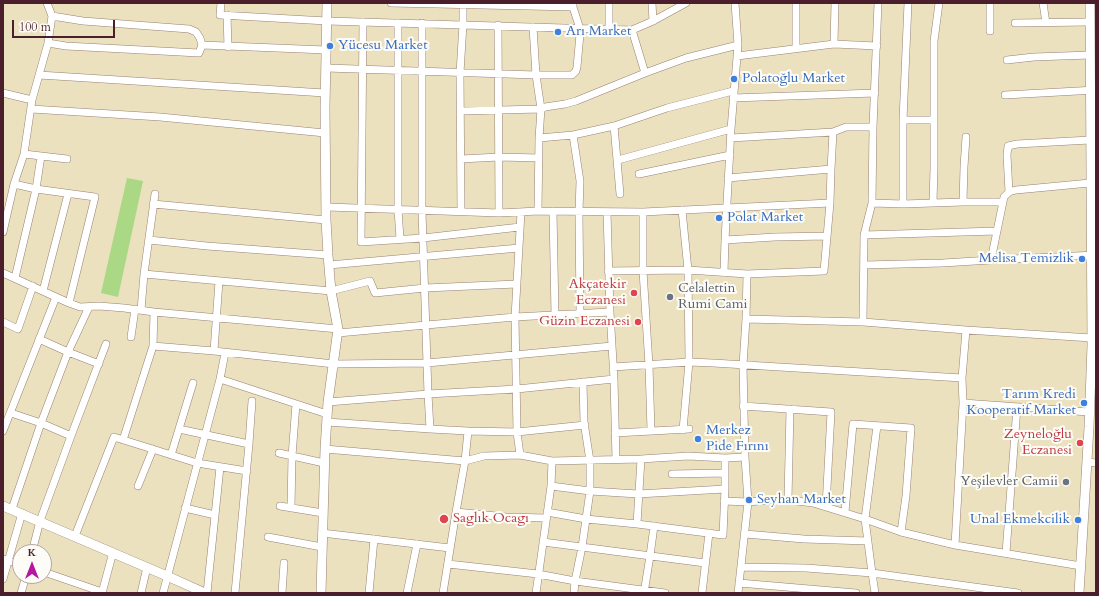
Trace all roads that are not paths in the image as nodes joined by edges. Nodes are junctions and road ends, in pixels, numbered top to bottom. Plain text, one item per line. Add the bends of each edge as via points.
1 (47, 3) edge
2 (222, 3) edge
3 (328, 3) edge
4 (391, 3) edge
5 (609, 3) edge
6 (652, 3) edge
7 (686, 3) edge
8 (735, 3) edge
9 (796, 3) edge
10 (835, 3) edge
11 (878, 3) edge
12 (908, 3) edge
13 (939, 3) edge
14 (990, 3) edge
15 (1043, 3) edge
16 (1092, 3) edge
17 (463, 4) edge
18 (500, 4) edge
19 (535, 5) edge
20 (573, 5) edge
21 (227, 15) junction
22 (52, 16) junction
23 (327, 21) junction
24 (653, 21) junction
25 (363, 22) junction
26 (1090, 22) junction
27 (398, 23) junction
28 (422, 23) junction
29 (1015, 23) dead end
30 (1046, 23) junction
31 (463, 24) junction
32 (498, 25) junction
33 (533, 27) junction
34 (580, 29) junction
35 (609, 29) junction
36 (632, 30) junction
37 (990, 31) dead end
38 (48, 43) junction
39 (1093, 43) edge
40 (834, 44) junction
41 (202, 45) junction
42 (738, 45) junction
43 (877, 46) junction
44 (228, 47) junction
45 (796, 48) junction
46 (326, 50) junction
47 (1090, 55) junction
48 (737, 56) junction
49 (1007, 60) dead end
50 (326, 68) junction
51 (363, 69) junction
52 (398, 70) junction
53 (422, 71) junction
54 (460, 73) junction
55 (645, 73) junction
56 (499, 74) junction
57 (39, 75) junction
58 (536, 75) junction
59 (1093, 91) edge
60 (326, 92) junction
61 (3, 93) edge
62 (875, 93) junction
63 (733, 94) junction
64 (1005, 95) dead end
65 (32, 100) junction
66 (31, 109) junction
67 (541, 109) junction
68 (499, 110) junction
69 (461, 111) junction
70 (903, 120) junction
71 (934, 120) junction
72 (614, 126) junction
73 (873, 127) junction
74 (731, 129) junction
75 (833, 132) junction
76 (325, 133) junction
77 (1092, 133) edge
78 (573, 135) junction
79 (966, 137) dead end
80 (539, 138) junction
81 (731, 138) junction
82 (24, 154) junction
83 (730, 155) junction
84 (41, 156) junction
85 (499, 157) junction
86 (539, 158) junction
87 (67, 159) dead end
88 (461, 159) junction
89 (618, 160) junction
90 (831, 169) junction
91 (639, 174) dead end
92 (728, 178) junction
93 (1090, 183) junction
94 (14, 184) junction
95 (36, 189) junction
96 (1009, 192) junction
97 (68, 194) junction
98 (155, 194) dead end
99 (620, 194) dead end
100 (963, 202) junction
101 (1003, 202) junction
102 (933, 203) junction
103 (153, 204) junction
104 (830, 204) junction
105 (872, 204) junction
106 (903, 204) junction
107 (327, 207) junction
108 (727, 208) junction
109 (362, 209) junction
110 (398, 209) junction
111 (682, 210) junction
112 (422, 211) junction
113 (461, 211) junction
114 (538, 211) junction
115 (553, 211) junction
116 (521, 212) junction
117 (578, 212) junction
118 (607, 212) junction
119 (644, 212) junction
120 (499, 213) junction
121 (326, 220) junction
122 (520, 228) junction
123 (997, 231) junction
124 (3, 232) edge
125 (864, 235) junction
126 (827, 236) junction
127 (423, 238) junction
128 (148, 240) junction
129 (400, 240) junction
130 (725, 240) junction
131 (519, 248) junction
132 (328, 255) junction
133 (1094, 255) edge
134 (424, 256) junction
135 (991, 260) junction
136 (329, 265) junction
137 (864, 265) junction
138 (688, 270) junction
139 (608, 271) junction
140 (643, 271) junction
141 (3, 272) edge
142 (724, 273) junction
143 (144, 274) junction
144 (747, 274) junction
145 (15, 278) junction
146 (219, 282) junction
147 (517, 284) junction
148 (33, 286) junction
149 (425, 288) junction
150 (43, 291) junction
151 (331, 291) junction
152 (56, 297) junction
153 (1094, 302) edge
154 (69, 303) junction
155 (89, 307) junction
156 (138, 310) junction
157 (154, 312) junction
158 (610, 312) junction
159 (580, 314) junction
160 (555, 315) junction
161 (217, 317) junction
162 (515, 317) junction
163 (746, 319) junction
164 (3, 322) edge
165 (863, 322) junction
166 (426, 326) junction
167 (966, 330) junction
168 (338, 331) junction
169 (131, 337) dead end
170 (1092, 338) junction
171 (39, 339) junction
172 (106, 344) dead end
173 (153, 346) junction
174 (612, 346) junction
175 (214, 351) junction
176 (68, 352) junction
177 (225, 353) junction
178 (516, 354) junction
179 (689, 362) junction
180 (427, 363) junction
181 (99, 364) junction
182 (334, 364) junction
183 (649, 365) junction
184 (743, 365) junction
185 (613, 367) junction
186 (962, 378) junction
187 (220, 379) junction
188 (614, 379) junction
189 (584, 382) junction
190 (193, 383) dead end
191 (516, 389) junction
192 (428, 394) junction
193 (252, 401) dead end
194 (328, 402) junction
195 (963, 403) junction
196 (296, 404) junction
197 (743, 406) junction
198 (1017, 407) junction
199 (790, 409) junction
200 (1089, 412) junction
201 (11, 413) junction
202 (327, 418) junction
203 (41, 423) junction
204 (585, 425) junction
205 (877, 426) junction
206 (179, 429) junction
207 (430, 429) junction
208 (3, 431) edge
209 (468, 431) junction
210 (651, 431) junction
211 (517, 432) junction
212 (615, 433) junction
213 (205, 435) junction
214 (71, 436) junction
215 (123, 440) junction
216 (249, 444) junction
217 (325, 449) junction
218 (154, 450) junction
219 (279, 453) dead end
220 (171, 455) junction
221 (520, 455) junction
222 (292, 456) junction
223 (745, 457) junction
224 (725, 458) junction
225 (641, 459) junction
226 (616, 460) junction
227 (465, 461) junction
228 (590, 461) junction
229 (552, 462) junction
230 (197, 463) junction
231 (324, 463) junction
232 (1091, 463) edge
233 (220, 467) junction
234 (247, 471) junction
235 (725, 473) junction
236 (672, 474) dead end
237 (138, 486) dead end
238 (551, 486) junction
239 (725, 489) junction
240 (590, 490) junction
241 (638, 494) junction
242 (788, 500) junction
243 (724, 501) junction
244 (748, 502) junction
245 (3, 506) edge
246 (280, 506) dead end
247 (826, 507) junction
248 (185, 508) junction
249 (291, 508) junction
250 (12, 509) junction
251 (456, 512) junction
252 (845, 512) junction
253 (323, 513) junction
254 (22, 514) junction
255 (215, 515) junction
256 (547, 515) junction
257 (586, 519) junction
258 (865, 519) junction
259 (40, 521) junction
260 (637, 524) junction
261 (654, 526) junction
262 (902, 532) junction
263 (322, 533) junction
264 (708, 533) junction
265 (745, 534) junction
266 (75, 536) junction
267 (268, 537) dead end
268 (374, 540) junction
269 (868, 541) junction
270 (543, 542) junction
271 (34, 544) edge
272 (417, 544) junction
273 (955, 545) junction
274 (322, 547) junction
275 (450, 548) junction
276 (582, 548) junction
277 (113, 552) junction
278 (1006, 553) junction
279 (650, 556) junction
280 (6, 560) edge
281 (284, 563) dead end
282 (705, 563) junction
283 (448, 564) junction
284 (1081, 566) junction
285 (147, 567) junction
286 (741, 568) junction
287 (872, 573) junction
288 (538, 574) junction
289 (52, 575) edge
290 (167, 576) junction
291 (3, 579) edge
292 (575, 581) junction
293 (739, 583) junction
294 (191, 590) edge
295 (800, 591) edge
296 (644, 592) edge
297 (830, 592) edge
298 (102, 593) edge
299 (141, 593) edge
300 (163, 593) edge
301 (206, 593) edge
302 (235, 593) edge
303 (282, 593) edge
304 (320, 593) edge
305 (368, 593) edge
306 (407, 593) edge
307 (444, 593) edge
308 (536, 593) edge
309 (574, 593) edge
310 (665, 593) edge
311 (702, 593) edge
312 (738, 593) edge
313 (856, 593) edge
314 (875, 593) edge
315 (1018, 593) edge
316 (1079, 593) edge

1 - 22 street
2 - 21 street via 220,15
3 - 23 main road
4 - 17 street
5 - 35 street
6 - 24 street
7 - 24 street
8 - 42 street
9 - 45 street
10 - 40 street
11 - 43 street
12 - 70 street
13 - 71 street via 934,41
14 - 37 street
15 - 30 street
16 - 26 main road
17 - 18 street
17 - 31 street
18 - 19 street
19 - 20 street
20 - 34 street
21 - 23 street
21 - 44 street
22 - 38 street
22 - 41 street via 83,21 188,29 196,32
23 - 25 street
23 - 46 main road
24 - 36 street
25 - 27 street
25 - 51 street
26 - 30 street
26 - 39 main road
27 - 28 street
27 - 52 street
28 - 31 street
28 - 53 street
29 - 30 street
31 - 32 street
31 - 54 street
32 - 33 street
32 - 56 street
33 - 34 street
33 - 58 street
34 - 35 street
34 - 58 street via 577,67 574,73
35 - 36 street
36 - 55 street
38 - 41 street via 199,53
38 - 57 street
39 - 47 main road
40 - 43 street
40 - 45 street
41 - 44 street
42 - 48 street
42 - 55 street via 686,58
43 - 62 street
44 - 46 street
45 - 48 street
46 - 50 main road
47 - 49 street
47 - 59 main road
48 - 63 street
50 - 51 street
50 - 60 main road
51 - 52 street
51 - 109 street
52 - 53 street
52 - 110 street
53 - 54 street
53 - 112 street
54 - 56 street
54 - 69 street
55 - 67 street via 576,101
56 - 58 street
56 - 68 street
57 - 60 street
57 - 65 street
58 - 67 street
59 - 64 street
59 - 77 main road
60 - 76 main road
61 - 65 street
62 - 63 street
62 - 73 street
63 - 72 street via 667,108
63 - 74 street
65 - 66 street
66 - 76 street via 160,117
66 - 82 street
67 - 68 street
67 - 80 street
68 - 69 street
68 - 85 street
69 - 88 street
70 - 71 street
70 - 106 street
71 - 102 street
72 - 78 street
72 - 89 street
73 - 75 street via 846,127
73 - 105 street
74 - 81 street
74 - 89 street
75 - 81 street
75 - 90 street
76 - 107 main road
77 - 93 main road
77 - 96 street via 1008,146
78 - 80 street
78 - 117 street via 580,181
79 - 100 street
80 - 86 street
81 - 83 street
82 - 84 street
82 - 94 street
83 - 91 street
83 - 92 street
84 - 87 street
84 - 95 street
85 - 86 street
85 - 88 street
85 - 120 street
86 - 114 street
88 - 113 street
89 - 99 street
90 - 92 street
90 - 104 street
92 - 108 street
93 - 96 street
93 - 133 main road
94 - 95 street
94 - 124 street
95 - 97 street
95 - 145 street
96 - 101 street
97 - 150 street
97 - 154 street via 95,197
98 - 103 street
100 - 101 street
100 - 102 street
101 - 123 street
102 - 106 street
103 - 121 street
103 - 128 street
104 - 108 street
104 - 126 street
105 - 106 street
105 - 125 street
107 - 109 street
107 - 121 main road
108 - 111 street
108 - 130 street
109 - 110 street
109 - 129 street via 361,242
110 - 112 street
110 - 129 street
111 - 119 street
111 - 138 street
112 - 113 street
112 - 127 street
113 - 120 street
114 - 115 street
114 - 116 street
115 - 117 street
115 - 160 street
116 - 120 street
116 - 122 street
117 - 118 street
117 - 159 street
118 - 119 street
118 - 139 street
119 - 140 street
121 - 132 main road
122 - 127 street
122 - 131 street
123 - 125 street
123 - 135 street
125 - 137 street
126 - 130 street
126 - 144 street via 824,271
127 - 129 street
127 - 134 street
128 - 132 street
128 - 143 street
130 - 142 street
131 - 134 street
131 - 147 street
132 - 136 main road
133 - 135 street
133 - 153 main road
134 - 136 street
134 - 149 street
135 - 137 street
136 - 151 main road
137 - 165 street
138 - 140 street
138 - 142 street
138 - 179 street
139 - 140 street
139 - 158 street
140 - 183 street
141 - 145 street
142 - 144 street
143 - 146 street
143 - 156 street
144 - 163 street
145 - 148 street
146 - 151 street
146 - 161 street
147 - 149 street
147 - 162 street
148 - 150 street
148 - 164 street via 18,329
149 - 151 street via 376,293 370,282
149 - 166 street
150 - 152 street
151 - 168 main road
152 - 154 street
152 - 171 street
153 - 170 main road
154 - 155 street
155 - 156 street
155 - 176 street
156 - 157 street
156 - 169 street
157 - 161 street
157 - 173 street
158 - 159 street
158 - 174 street
159 - 160 street
160 - 162 street
161 - 168 street
161 - 175 street
162 - 166 street
162 - 178 street
163 - 165 street
163 - 184 street
165 - 167 street
166 - 168 street
166 - 180 street
167 - 170 street
167 - 186 street
168 - 182 main road
170 - 200 main road
171 - 176 street
171 - 201 street
172 - 181 street
173 - 175 street
173 - 215 street
174 - 178 street
174 - 185 street
175 - 177 street
176 - 181 street
176 - 203 street
177 - 182 street
177 - 187 street
178 - 180 street
178 - 191 street
179 - 183 street
179 - 184 street
179 - 210 street via 686,430
180 - 182 street
180 - 192 street
181 - 214 street
182 - 194 main road
183 - 185 street
183 - 210 street
184 - 186 street
184 - 197 street
185 - 188 street
186 - 195 street
187 - 196 street
187 - 213 street
188 - 189 street
188 - 212 street
189 - 191 street
189 - 204 street
190 - 206 street
191 - 192 street
191 - 211 street
192 - 194 street
192 - 207 street
193 - 216 street
194 - 202 main road
195 - 198 street
195 - 273 street
196 - 202 street
196 - 222 street
197 - 199 street
197 - 223 street
198 - 200 street
198 - 278 street
199 - 242 street
199 - 247 street via 831,412
200 - 232 main road
201 - 203 street
201 - 208 street
202 - 207 street
202 - 217 main road
203 - 214 street
203 - 250 street
204 - 211 street
204 - 228 street
205 - 252 street via 853,424
205 - 258 street
205 - 262 street via 912,428
206 - 213 street
206 - 220 street
207 - 209 street
209 - 211 street
209 - 227 street
210 - 212 street
211 - 221 street
212 - 226 street
213 - 216 street
213 - 230 street
214 - 259 street
215 - 218 street
215 - 266 street via 114,437
216 - 234 street
217 - 227 street
217 - 231 main road
218 - 220 street
218 - 237 street
219 - 222 street
220 - 230 street
221 - 227 street via 484,456
221 - 229 street
222 - 231 street
222 - 249 street
223 - 224 street
223 - 244 street
224 - 225 street via 688,456
224 - 235 street
225 - 226 street
225 - 241 street
226 - 228 street
227 - 251 street
228 - 229 street
228 - 240 street
229 - 238 street
230 - 233 street
230 - 248 street
231 - 253 main road
232 - 284 main road
233 - 234 street
233 - 255 street
234 - 302 street
235 - 236 street
235 - 239 street
238 - 240 street
238 - 256 street
239 - 241 street
239 - 243 street
240 - 241 street
240 - 257 street
241 - 260 street
242 - 244 street
242 - 247 street
243 - 244 street
243 - 264 street via 723,535
244 - 265 street
245 - 250 main road
246 - 249 street
247 - 252 street
248 - 255 street
248 - 290 street
249 - 253 street
250 - 254 main road
251 - 256 street via 506,517
251 - 275 street
252 - 258 street
253 - 263 main road
254 - 259 main road
254 - 280 street
255 - 301 street
256 - 257 street
256 - 270 street
257 - 260 street
257 - 276 street
258 - 262 street
258 - 269 street
259 - 266 main road
259 - 271 street
260 - 261 street
261 - 264 street
261 - 279 street
262 - 273 street
263 - 268 street
263 - 274 main road
264 - 282 street
265 - 269 street
265 - 286 street
266 - 277 main road
267 - 274 street
268 - 272 street
268 - 305 street
269 - 287 street
270 - 276 street
270 - 288 street
272 - 275 street
272 - 306 street
273 - 278 street
274 - 304 main road
275 - 283 street
276 - 279 street
276 - 292 street
277 - 285 main road
277 - 298 street
278 - 284 street
279 - 282 street
279 - 296 street
280 - 291 street
281 - 303 street
282 - 311 street
283 - 288 street
283 - 307 street
284 - 316 main road
285 - 290 main road
285 - 299 street
286 - 287 street via 806,568
286 - 293 street
287 - 314 street
287 - 315 street
288 - 292 street
288 - 308 street
289 - 298 street
290 - 294 main road
290 - 300 street
292 - 296 street
292 - 309 street
293 - 295 street
293 - 312 street
294 - 301 main road
295 - 297 street
296 - 310 street
297 - 313 street

